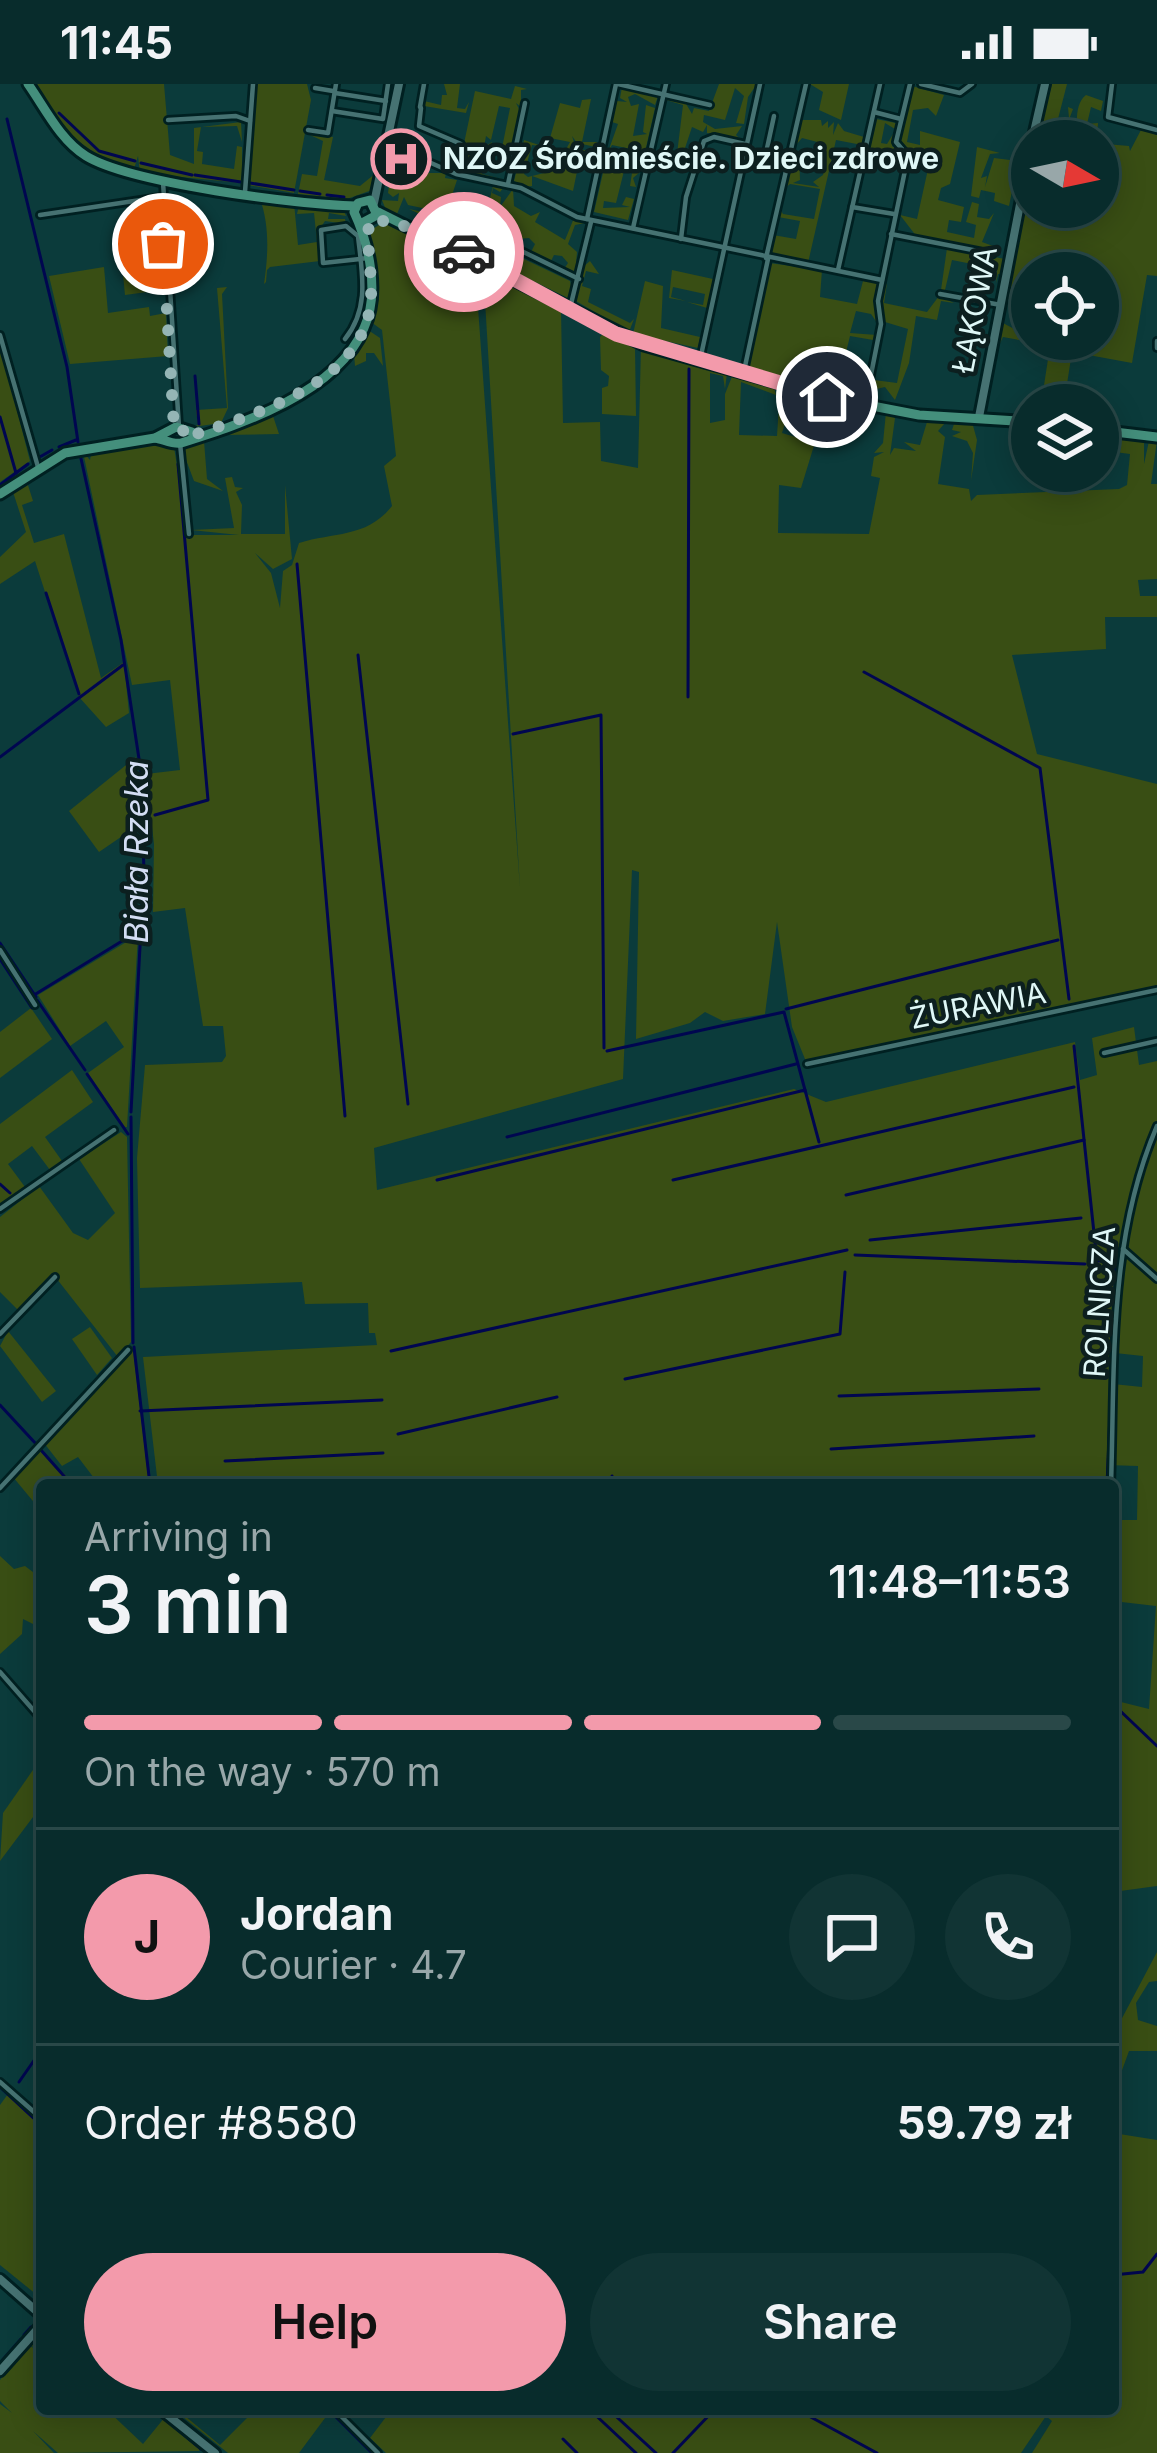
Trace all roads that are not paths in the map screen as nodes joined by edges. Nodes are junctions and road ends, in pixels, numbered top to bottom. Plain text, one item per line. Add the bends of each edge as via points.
1 (30, 84) edge
2 (253, 84) edge
3 (388, 84) edge
4 (399, 84) edge
5 (424, 84) edge
6 (617, 84) edge
7 (666, 84) edge
8 (760, 84) edge
9 (806, 84) edge
10 (880, 84) edge
11 (910, 84) edge
12 (921, 84) edge
13 (972, 84) edge
14 (1045, 84) edge
15 (1112, 84) edge
16 (315, 88) dead end
17 (336, 89) edge
18 (664, 94) junction
19 (386, 101) junction
20 (526, 103) dead end
21 (710, 105) dead end
22 (332, 111) junction
23 (874, 112) junction
24 (775, 116) dead end
25 (902, 119) junction
26 (168, 120) dead end
27 (1037, 120) edge
28 (250, 121) junction
29 (308, 130) dead end
30 (1157, 130) edge
31 (388, 144) junction
32 (461, 144) dead end
33 (747, 144) junction
34 (766, 152) dead end
35 (600, 158) junction
36 (647, 169) junction
37 (164, 180) junction
38 (508, 184) junction
39 (245, 192) junction
40 (161, 197) junction
41 (852, 207) junction
42 (355, 209) junction
43 (371, 213) junction
44 (894, 214) junction
45 (40, 215) dead end
46 (589, 220) junction
47 (633, 228) junction
48 (1016, 228) edge
49 (890, 234) junction
50 (681, 239) junction
51 (505, 243) dead end
52 (724, 248) junction
53 (993, 254) dead end
54 (364, 259) junction
55 (767, 259) junction
56 (838, 270) junction
57 (578, 279) junction
58 (882, 280) junction
59 (940, 294) dead end
60 (1001, 305) junction
61 (568, 309) junction
62 (0, 335) edge
63 (345, 339) dead end
64 (700, 360) junction
65 (743, 373) junction
66 (865, 405) junction
67 (979, 417) junction
68 (1011, 420) edge
69 (1119, 432) edge
70 (177, 436) junction
71 (1157, 437) edge
72 (38, 467) junction
73 (0, 494) edge
74 (189, 534) dead end
75 (0, 950) edge
76 (1157, 989) edge
77 (35, 1005) dead end
78 (1157, 1041) edge
79 (1104, 1053) dead end
80 (807, 1064) dead end
81 (1157, 1126) edge
82 (115, 1130) dead end
83 (0, 1209) edge
84 (1121, 1244) junction
85 (55, 1277) dead end
86 (1157, 1279) edge
87 (0, 1334) edge
88 (128, 1350) dead end
89 (1111, 1479) edge
90 (0, 1489) edge
91 (0, 1672) edge
92 (36, 1713) edge
93 (0, 2082) edge
94 (36, 2114) edge
95 (0, 2279) edge
96 (36, 2311) edge
97 (36, 2326) edge
98 (0, 2371) edge
99 (168, 2415) edge
100 (340, 2415) edge
101 (215, 2453) edge
102 (378, 2453) edge

1 - 37 main road via 79,151
2 - 28 street
3 - 19 street
4 - 31 street
5 - 32 street via 424,132
6 - 18 street
6 - 35 street
7 - 18 street
8 - 33 street
9 - 55 street
10 - 23 street
11 - 25 street
12 - 13 street via 960,92
14 - 27 street, ŁĄKOWA
15 - 30 street via 1108,117
16 - 17 street
17 - 19 street
17 - 22 street
18 - 21 street
18 - 36 street
19 - 22 street via 383,119
20 - 38 street
22 - 29 street via 328,133
23 - 25 street
23 - 41 street
24 - 34 street
25 - 44 street via 896,142 908,156
26 - 28 street
28 - 39 street
31 - 38 street via 456,174
31 - 43 street
33 - 50 street via 708,137
33 - 52 street
35 - 36 street
35 - 46 street
36 - 47 street
37 - 39 main road
37 - 40 street
38 - 46 street
39 - 42 main road
40 - 45 street
40 - 70 street
41 - 44 street
41 - 56 street
42 - 43 main road
42 - 43 main road
43 - 54 main road
43 - 61 main road via 449,244
44 - 49 street
46 - 47 street
46 - 57 street
47 - 50 street
48 - 60 street, ŁĄKOWA
49 - 53 street
49 - 58 street
50 - 52 street
51 - 57 street
52 - 55 street
52 - 64 street
54 - 54 street via 356,232 321,230 323,263
54 - 63 street via 362,307
54 - 70 main road via 369,312 348,352 279,405
55 - 56 street
55 - 65 street
56 - 58 street
57 - 61 street
58 - 66 street
59 - 60 street
60 - 67 street, ŁĄKOWA
61 - 64 main road via 625,338
62 - 72 street
64 - 65 main road
65 - 66 main road
66 - 67 main road
67 - 68 main road
69 - 71 main road
70 - 72 main road via 80,448
70 - 74 street
72 - 73 main road
75 - 77 street
76 - 80 street, ŻURAWIA
78 - 79 street
81 - 84 street, ROLNICZA
82 - 83 street
84 - 86 street
84 - 89 street, ROLNICZA
85 - 87 street
88 - 90 street
91 - 92 street
93 - 94 street
95 - 96 street
97 - 98 street
99 - 101 street
100 - 102 street

